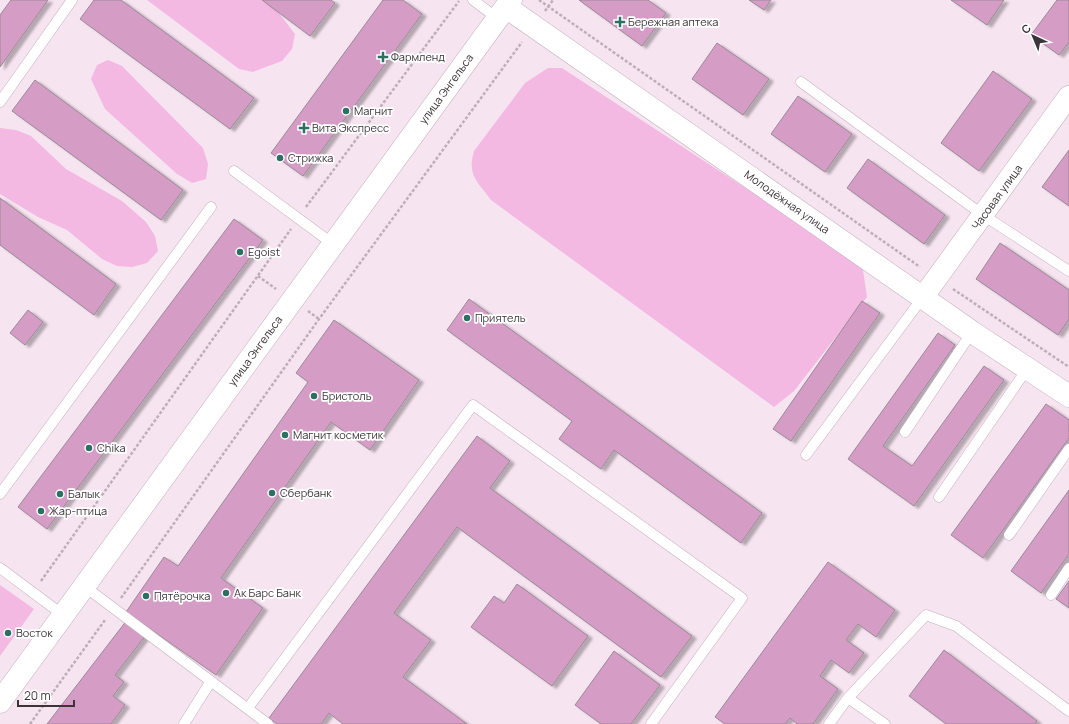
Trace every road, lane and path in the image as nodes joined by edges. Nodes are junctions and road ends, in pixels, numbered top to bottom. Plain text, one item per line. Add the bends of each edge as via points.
1 (72, 0) edge
2 (460, 0) edge
3 (473, 0) edge
4 (539, 0) edge
5 (553, 0) edge
6 (548, 7) junction
7 (505, 8) edge
8 (534, 27) junction
9 (801, 82) dead end
10 (1069, 96) edge
11 (0, 102) edge
12 (234, 171) dead end
13 (211, 207) dead end
14 (983, 216) junction
15 (298, 218) junction
16 (333, 244) junction
17 (1069, 271) edge
18 (937, 278) junction
19 (923, 297) junction
20 (972, 332) junction
21 (1069, 367) edge
22 (1027, 369) junction
23 (1069, 396) edge
24 (905, 432) dead end
25 (1069, 449) edge
26 (806, 455) dead end
27 (0, 494) edge
28 (939, 497) dead end
29 (1009, 534) dead end
30 (0, 568) edge
31 (1069, 568) edge
32 (84, 586) junction
33 (33, 592) junction
34 (1051, 595) dead end
35 (114, 608) junction
36 (63, 615) junction
37 (212, 681) junction
38 (848, 698) junction
39 (0, 702) edge
40 (248, 708) junction
41 (1069, 711) edge
42 (30, 724) edge
43 (184, 724) edge
44 (268, 724) edge
45 (651, 724) edge
46 (829, 724) edge
47 (884, 724) edge

1 - 11 lane
2 - 15 path
3 - 7 lane
4 - 6 path
5 - 6 path
6 - 8 path
6 - 18 path
7 - 8 main road, Молодёжная улица
7 - 16 main road, улица Энгельса
8 - 19 main road, Молодёжная улица
8 - 35 path via 319,319
9 - 14 lane
10 - 14 street, Часовая улица
12 - 15 lane
13 - 27 lane
14 - 17 lane
14 - 18 street, Часовая улица
15 - 16 lane
15 - 33 path
16 - 32 main road, улица Энгельса
18 - 19 street, Часовая улица
18 - 21 path
19 - 20 main road, Молодёжная улица
19 - 26 lane
20 - 22 main road, Молодёжная улица
20 - 24 lane
22 - 23 main road, Молодёжная улица
22 - 28 lane
25 - 29 lane
30 - 33 lane
31 - 34 lane
32 - 35 lane
32 - 36 main road, улица Энгельса
33 - 36 lane
35 - 37 lane
35 - 42 path
36 - 39 main road, улица Энгельса
37 - 40 lane
37 - 43 lane
38 - 41 lane via 926,615 956,626
38 - 46 lane
38 - 47 lane
40 - 44 lane
40 - 45 lane via 473,406 742,598

